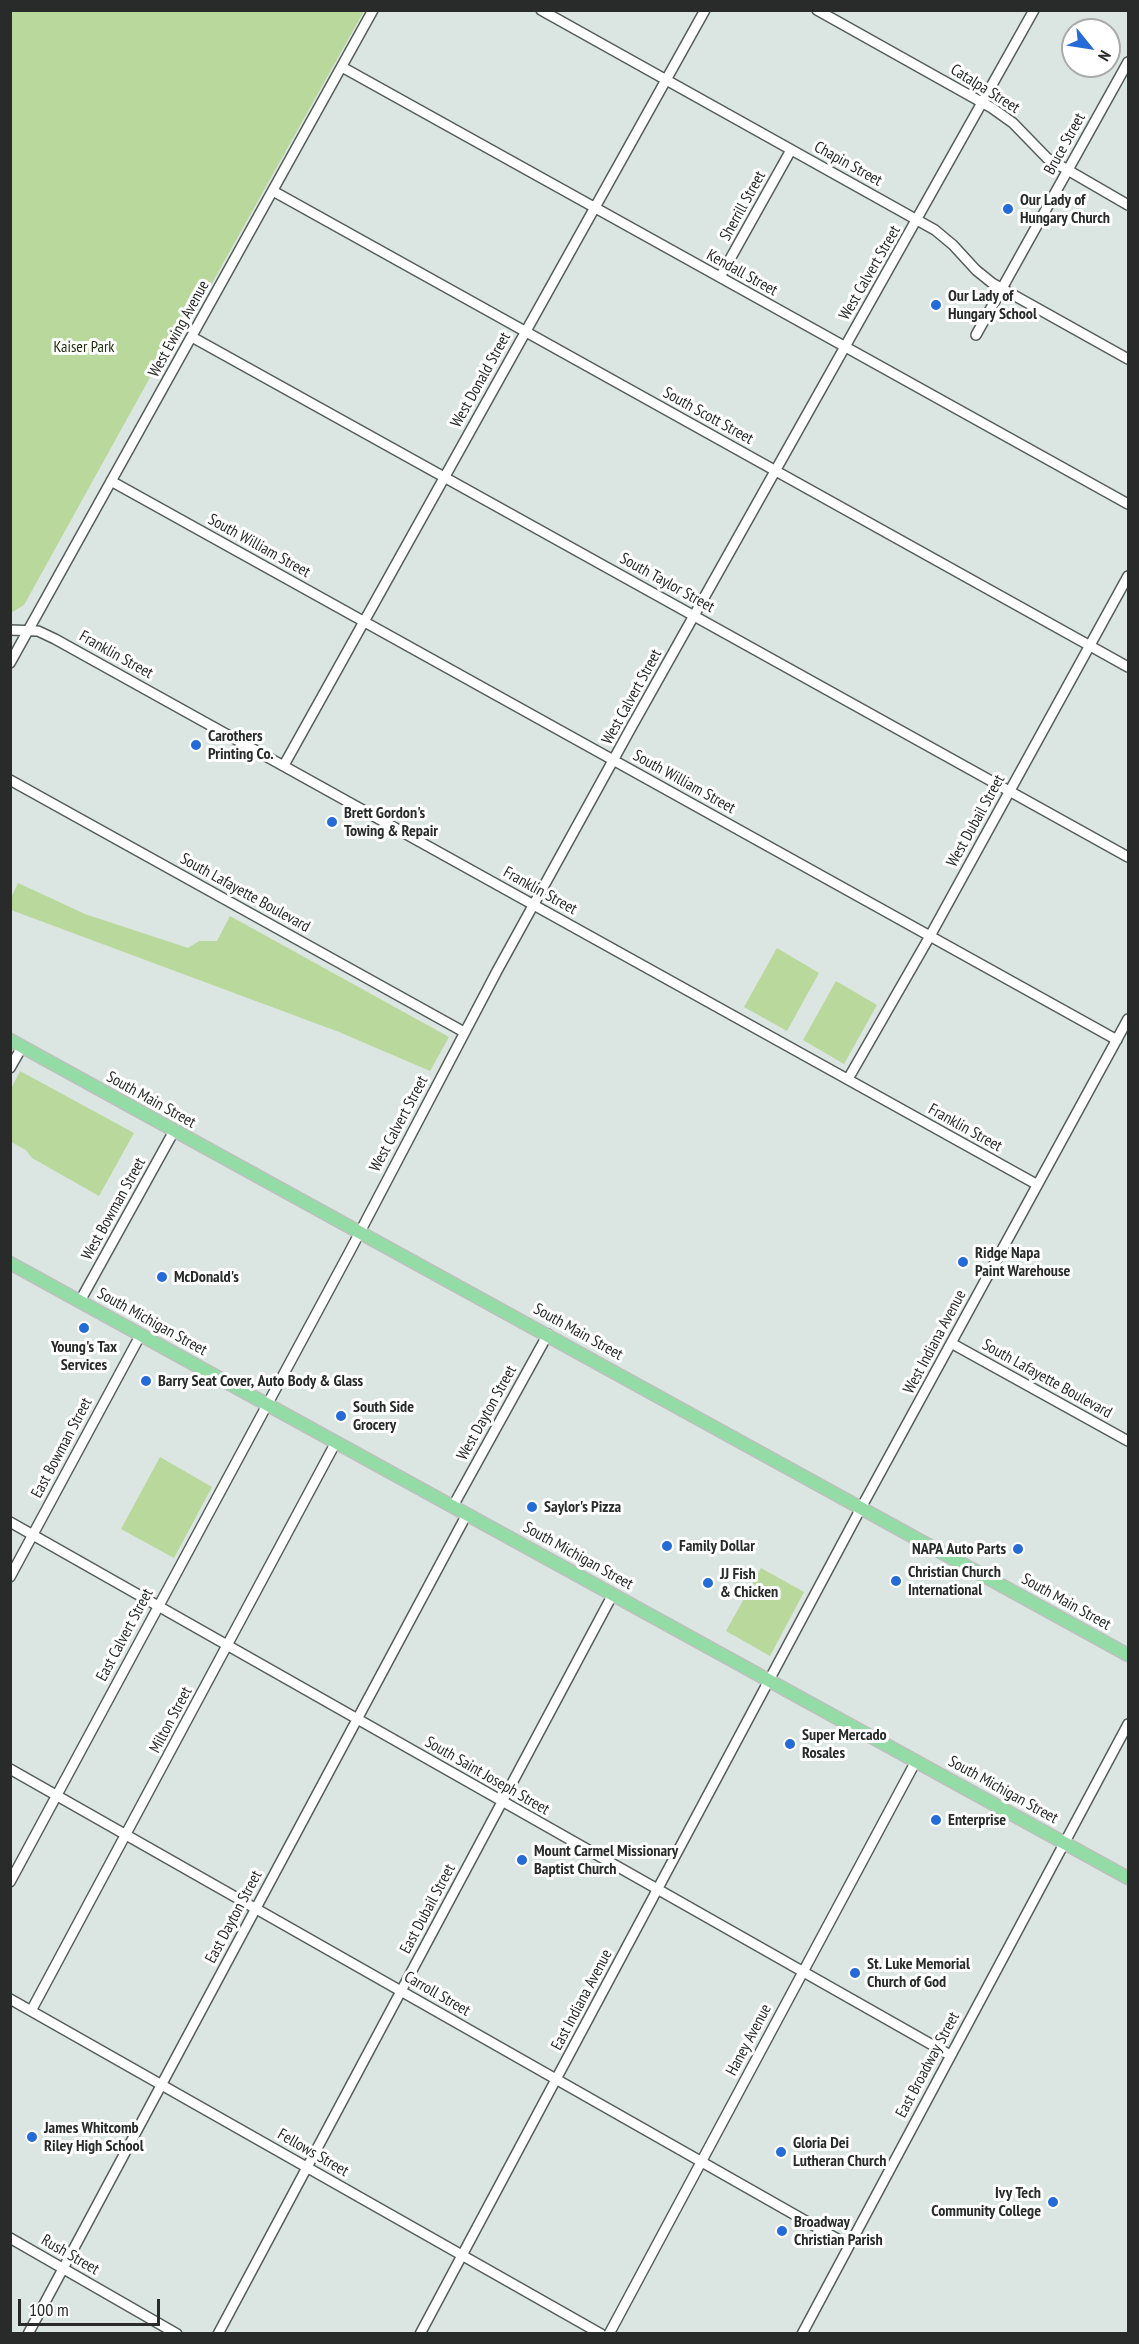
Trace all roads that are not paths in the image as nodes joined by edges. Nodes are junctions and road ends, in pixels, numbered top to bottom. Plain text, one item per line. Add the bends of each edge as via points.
1 (373, 10) edge
2 (541, 10) edge
3 (705, 10) edge
4 (817, 10) edge
5 (1034, 10) edge
6 (1128, 62) edge
7 (342, 68) junction
8 (666, 80) junction
9 (983, 103) junction
10 (791, 150) junction
11 (1067, 171) junction
12 (273, 191) junction
13 (1128, 205) edge
14 (594, 208) junction
15 (917, 220) junction
16 (720, 277) junction
17 (1002, 288) junction
18 (525, 332) junction
19 (976, 335) dead end
20 (192, 337) junction
21 (845, 347) junction
22 (1128, 358) edge
23 (776, 471) junction
24 (444, 477) junction
25 (111, 482) junction
26 (1128, 504) edge
27 (1128, 576) edge
28 (695, 616) junction
29 (364, 622) junction
30 (10, 630) edge
31 (28, 631) junction
32 (1090, 645) junction
33 (10, 663) edge
34 (1128, 667) edge
35 (614, 760) junction
36 (284, 765) junction
37 (10, 780) edge
38 (1009, 790) junction
39 (1128, 857) edge
40 (534, 905) junction
41 (930, 936) junction
42 (1128, 1019) edge
43 (465, 1032) junction
44 (10, 1040) edge
45 (1117, 1040) junction
46 (22, 1047) junction
47 (10, 1068) edge
48 (848, 1079) junction
49 (174, 1131) junction
50 (1036, 1184) junction
51 (358, 1233) junction
52 (12, 1267) edge
53 (80, 1301) junction
54 (141, 1334) junction
55 (548, 1335) junction
56 (951, 1343) junction
57 (267, 1404) junction
58 (1128, 1441) edge
59 (336, 1442) junction
60 (453, 1506) junction
61 (861, 1508) junction
62 (467, 1514) junction
63 (10, 1522) edge
64 (33, 1534) junction
65 (10, 1577) edge
66 (613, 1594) junction
67 (158, 1606) junction
68 (228, 1645) junction
69 (1128, 1655) edge
70 (770, 1680) junction
71 (357, 1719) junction
72 (1128, 1724) edge
73 (916, 1761) junction
74 (10, 1768) edge
75 (57, 1795) junction
76 (502, 1801) junction
77 (126, 1834) junction
78 (1065, 1843) junction
79 (1128, 1878) edge
80 (10, 1881) edge
81 (658, 1890) junction
82 (256, 1908) junction
83 (803, 1972) junction
84 (401, 1990) junction
85 (10, 2000) edge
86 (31, 2011) junction
87 (950, 2055) junction
88 (556, 2079) junction
89 (161, 2085) junction
90 (701, 2161) junction
91 (307, 2166) junction
92 (10, 2238) edge
93 (848, 2245) junction
94 (462, 2255) junction
95 (63, 2268) junction
96 (28, 2334) edge
97 (177, 2334) edge
98 (218, 2334) edge
99 (420, 2334) edge
100 (601, 2334) edge
101 (609, 2334) edge
102 (802, 2334) edge

1 - 7 street, West Ewing Avenue
2 - 8 street, Chapin Street
3 - 8 street, West Donald Street
4 - 9 street, Catalpa Street
5 - 9 street, West Calvert Street
6 - 11 street, Bruce Street
7 - 12 street, West Ewing Avenue
7 - 14 street, Kendall Street
8 - 10 street, Chapin Street
8 - 14 street, West Donald Street
9 - 11 street, Catalpa Street via 1013,123 1047,158
9 - 15 street, West Calvert Street
10 - 15 street, Chapin Street
10 - 16 street, Sherrill Street
11 - 13 street, Catalpa Street
11 - 17 street, Bruce Street
12 - 18 street, South Scott Street
12 - 20 street, West Ewing Avenue
14 - 16 street, Kendall Street
14 - 18 street, West Donald Street
15 - 17 street, Chapin Street via 945,238 976,270
15 - 21 street, West Calvert Street
16 - 21 street, Kendall Street
17 - 19 street, Bruce Street
17 - 22 street, Chapin Street
18 - 23 street, South Scott Street
18 - 24 street, West Donald Street
20 - 24 street, South Taylor Street
20 - 25 street, West Ewing Avenue
21 - 23 street, West Calvert Street
21 - 26 street, Kendall Street
23 - 28 street, West Calvert Street
23 - 32 street, South Scott Street
24 - 28 street, South Taylor Street
24 - 29 street, West Donald Street
25 - 29 street, South William Street
25 - 31 street, West Ewing Avenue
27 - 32 street, West Dubail Street
28 - 35 street, West Calvert Street
28 - 38 street, South Taylor Street
29 - 35 street, South William Street
29 - 36 street, West Donald Street
30 - 31 street, Franklin Street
31 - 33 street, West Ewing Avenue
31 - 36 street, Franklin Street via 46,634
32 - 34 street, South Scott Street
32 - 38 street, West Dubail Street
35 - 40 street, West Calvert Street
35 - 41 street, South William Street
36 - 40 street, Franklin Street
37 - 43 street, South Lafayette Boulevard
38 - 39 street, South Taylor Street
38 - 41 street, West Dubail Street
40 - 43 street, West Calvert Street
40 - 48 street, Franklin Street
41 - 45 street, South William Street
41 - 48 street, West Dubail Street
42 - 45 street, West Indiana Avenue
43 - 51 street, West Calvert Street
44 - 46 main road, South Main Street
45 - 50 street, West Indiana Avenue
46 - 47 street
46 - 49 main road, South Main Street
48 - 50 street, Franklin Street
49 - 51 main road, South Main Street
49 - 53 street, West Bowman Street
50 - 56 street, West Indiana Avenue
51 - 55 main road, South Main Street
51 - 57 street, West Calvert Street
52 - 53 main road, South Michigan Street
53 - 54 main road, South Michigan Street
54 - 57 main road, South Michigan Street
54 - 64 street, East Bowman Street
55 - 60 street, West Dayton Street
55 - 61 main road, South Main Street
56 - 58 street, South Lafayette Boulevard
56 - 61 street, West Indiana Avenue
57 - 59 main road, South Michigan Street
57 - 67 street, East Calvert Street
59 - 60 main road, South Michigan Street
59 - 68 street, Milton Street
60 - 62 main road, South Michigan Street
61 - 69 main road, South Main Street
61 - 70 street, West Indiana Avenue
62 - 66 main road, South Michigan Street
62 - 71 street, East Dayton Street
63 - 64 street, South Saint Joseph Street
64 - 65 street, East Bowman Street
64 - 67 street, South Saint Joseph Street
66 - 70 main road, South Michigan Street
66 - 76 street, East Dubail Street
67 - 68 street, South Saint Joseph Street
67 - 75 street, East Calvert Street
68 - 71 street, South Saint Joseph Street
68 - 77 street, Milton Street
70 - 73 main road, South Michigan Street
70 - 81 street, East Indiana Avenue
71 - 76 street, South Saint Joseph Street
71 - 82 street, East Dayton Street
72 - 78 street, East Broadway Street
73 - 78 main road, South Michigan Street
73 - 83 street, Haney Avenue
74 - 75 street, Carroll Street
75 - 77 street, Carroll Street
75 - 80 street, East Calvert Street
76 - 81 street, South Saint Joseph Street
76 - 84 street, East Dubail Street
77 - 82 street, Carroll Street
77 - 86 street, Milton Street
78 - 79 main road, South Michigan Street
78 - 87 street, East Broadway Street
81 - 83 street, South Saint Joseph Street
81 - 88 street, East Indiana Avenue
82 - 84 street, Carroll Street
82 - 89 street, East Dayton Street
83 - 87 street, South Saint Joseph Street
83 - 90 street, Haney Avenue
84 - 88 street, Carroll Street
84 - 91 street, East Dubail Street
85 - 86 street, Fellows Street
86 - 89 street, Fellows Street
87 - 93 street, East Broadway Street
88 - 90 street, Carroll Street
88 - 94 street, East Indiana Avenue
89 - 91 street, Fellows Street
89 - 95 street, East Dayton Street
90 - 93 street, Carroll Street
90 - 101 street, Haney Avenue
91 - 94 street, Fellows Street
91 - 98 street, East Dubail Street
92 - 95 street, Rush Street
93 - 102 street, East Broadway Street
94 - 99 street, East Indiana Avenue
94 - 100 street, Fellows Street
95 - 96 street, East Dayton Street
95 - 97 street, Rush Street

